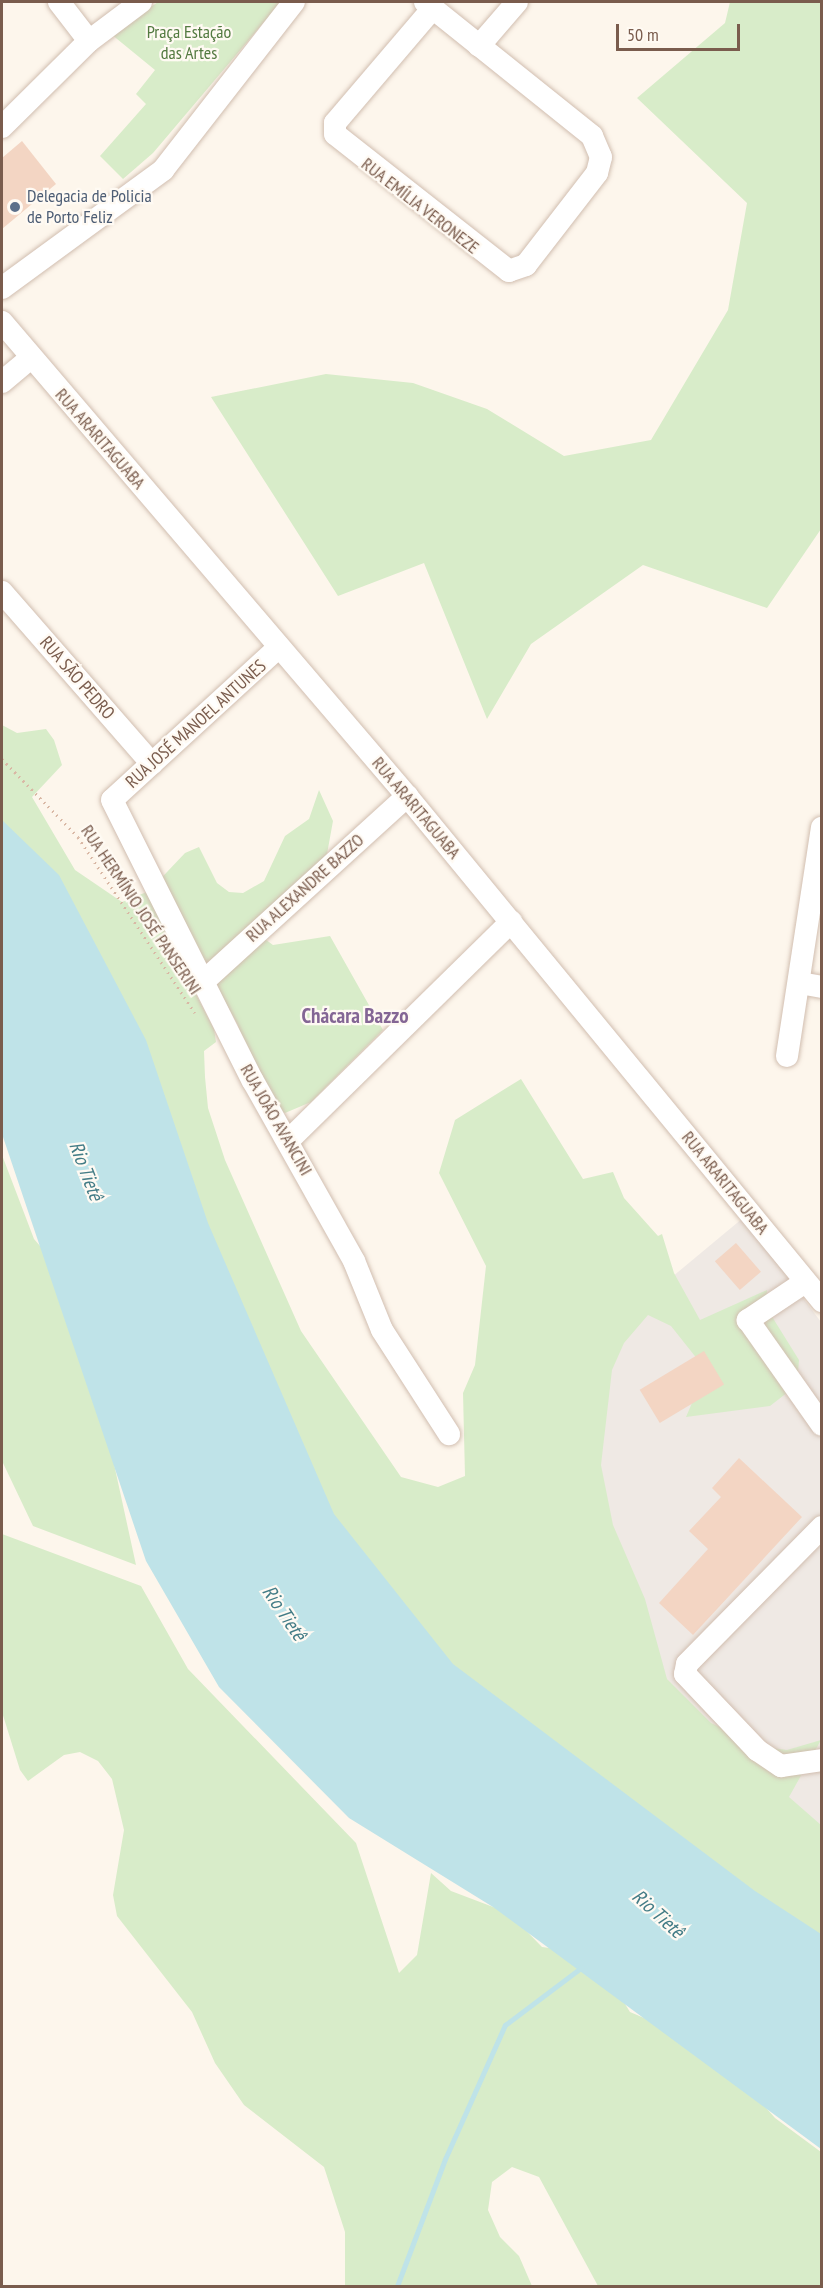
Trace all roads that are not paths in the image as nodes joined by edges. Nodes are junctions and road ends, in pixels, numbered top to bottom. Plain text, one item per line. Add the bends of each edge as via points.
1 (59, 2) edge
2 (294, 2) edge
3 (517, 2) edge
4 (133, 5) edge
5 (429, 5) edge
6 (89, 41) junction
7 (479, 46) junction
8 (2, 127) edge
9 (2, 288) edge
10 (2, 322) edge
11 (31, 358) junction
12 (2, 382) edge
13 (2, 592) edge
14 (279, 647) junction
15 (152, 764) junction
16 (406, 796) junction
17 (112, 800) joint
18 (822, 828) edge
19 (511, 922) junction
20 (204, 981) junction
21 (811, 985) edge
22 (787, 1056) dead end
23 (288, 1141) junction
24 (806, 1282) junction
25 (822, 1301) edge
26 (822, 1425) edge
27 (449, 1434) dead end
28 (822, 1527) edge
29 (822, 1760) edge

1 - 6 street
2 - 9 street via 163,170
3 - 7 street
4 - 6 street
5 - 7 street
5 - 7 street, RUA EMÍLIA VERONEZE via 335,123 335,134 509,271 526,265 597,173 601,157 592,136
6 - 8 street
10 - 11 street, RUA ARARITAGUABA
11 - 12 street
11 - 14 street, RUA ARARITAGUABA
13 - 15 street, RUA SÃO PEDRO
14 - 15 street, RUA JOSÉ MANOEL ANTUNES
14 - 16 street, RUA ARARITAGUABA
15 - 17 street, RUA JOSÉ MANOEL ANTUNES
16 - 19 street, RUA ARARITAGUABA
16 - 20 street, RUA ALEXANDRE BAZZO
17 - 20 street, RUA JOÃO AVANCINI
18 - 21 street
19 - 23 street
19 - 24 street, RUA ARARITAGUABA
20 - 23 street, RUA JOÃO AVANCINI
21 - 22 street
23 - 27 street, RUA JOÃO AVANCINI via 354,1261 382,1329
24 - 25 street, RUA ARARITAGUABA
24 - 26 street via 748,1320
28 - 29 street via 687,1664 685,1674 757,1750 782,1766

